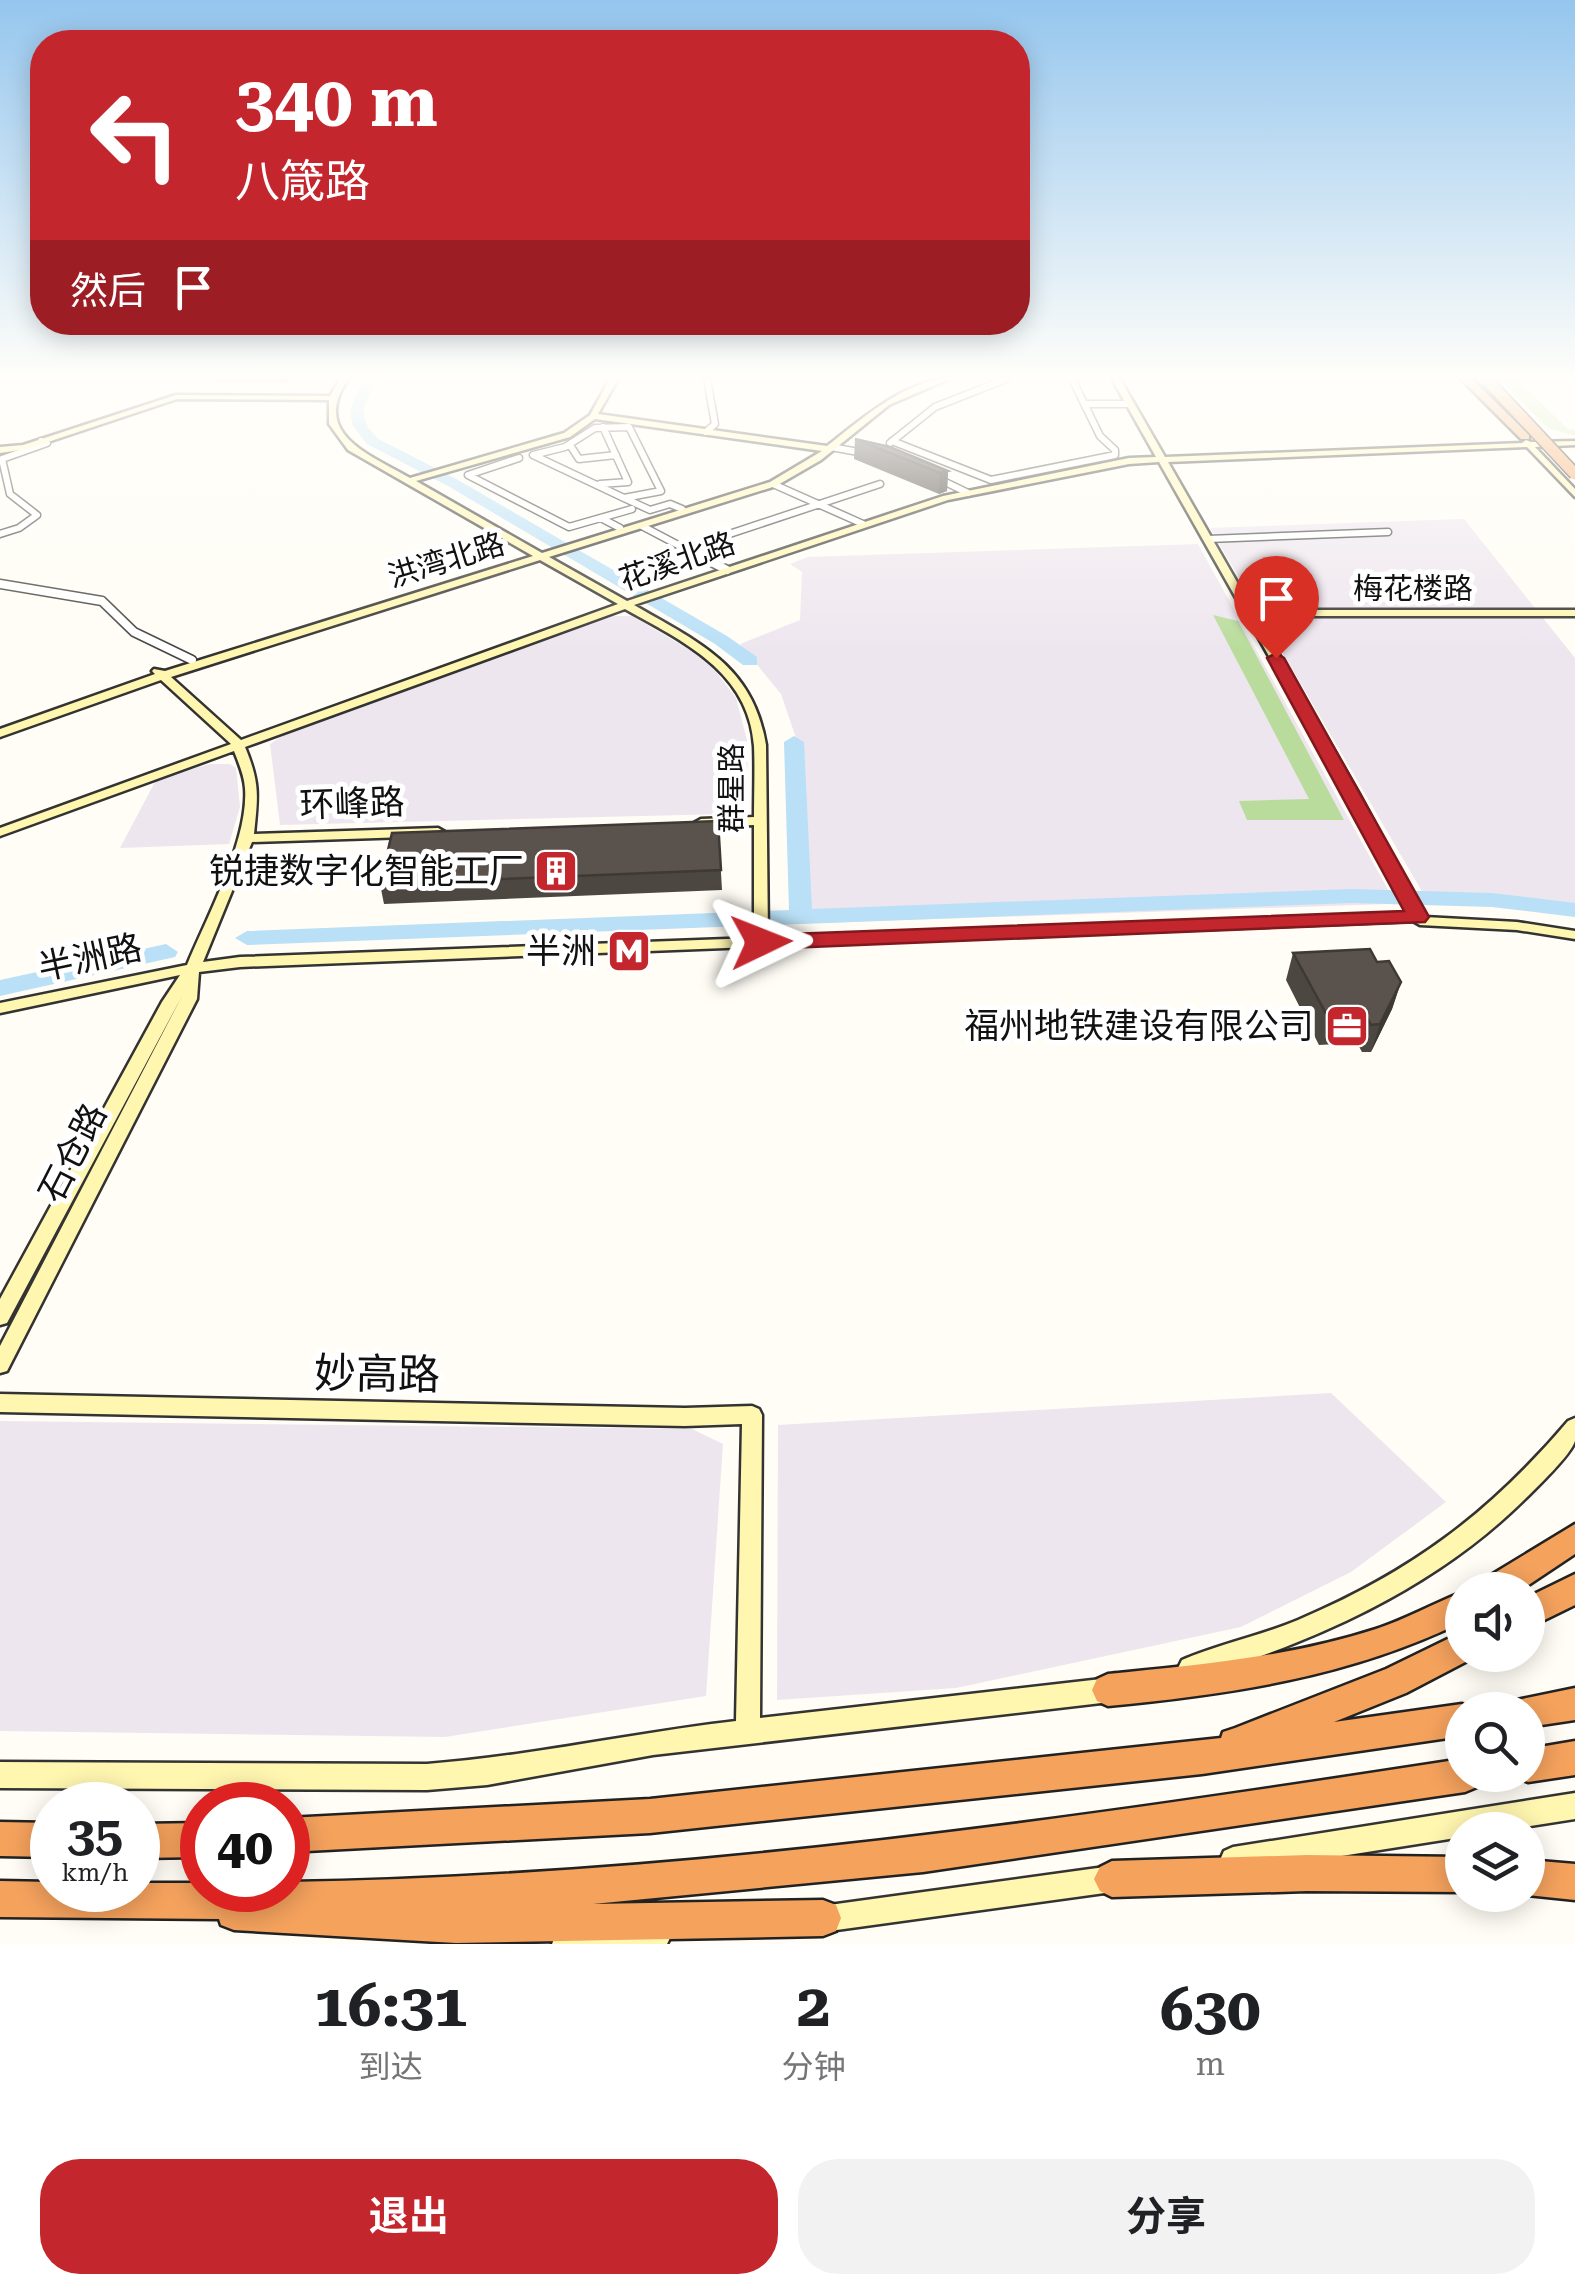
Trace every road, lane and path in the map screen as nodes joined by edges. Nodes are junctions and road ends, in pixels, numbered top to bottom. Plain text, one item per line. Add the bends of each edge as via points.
1 (4, 470) edge
2 (380, 470) edge
3 (391, 470) edge
4 (448, 470) edge
5 (475, 470) edge
6 (564, 470) edge
7 (623, 470) edge
8 (651, 470) edge
9 (788, 470) edge
10 (794, 470) edge
11 (963, 470) edge
12 (1058, 470) edge
13 (1072, 470) edge
14 (1166, 470) edge
15 (1553, 470) edge
16 (1553, 470) edge
17 (926, 473) edge
18 (1046, 473) junction
19 (408, 480) junction
20 (773, 484) junction
21 (880, 484) dead end
22 (596, 485) junction
23 (1575, 492) edge
24 (968, 493) junction
25 (624, 498) junction
26 (818, 504) junction
27 (632, 508) dead end
28 (682, 509) junction
29 (600, 518) junction
30 (863, 524) junction
31 (642, 526) junction
32 (620, 528) junction
33 (1388, 532) dead end
34 (0, 534) edge
35 (1208, 539) junction
36 (565, 547) junction
37 (685, 548) junction
38 (539, 558) junction
39 (622, 569) dead end
40 (728, 570) junction
41 (0, 584) edge
42 (624, 606) junction
43 (1575, 612) edge
44 (1250, 613) junction
45 (192, 660) junction
46 (160, 673) junction
47 (0, 730) edge
48 (237, 744) junction
49 (759, 821) junction
50 (693, 824) edge
51 (456, 831) edge
52 (0, 832) edge
53 (247, 838) junction
54 (1414, 909) junction
55 (1575, 932) edge
56 (761, 942) junction
57 (192, 968) junction
58 (0, 1008) edge
59 (0, 1317) edge
60 (0, 1364) edge
61 (0, 1403) edge
62 (1575, 1427) edge
63 (1575, 1538) edge
64 (1522, 1572) edge
65 (1575, 1589) edge
66 (1545, 1604) edge
67 (1445, 1614) edge
68 (1445, 1656) edge
69 (1108, 1690) junction
70 (1575, 1704) edge
71 (1545, 1708) edge
72 (1445, 1722) edge
73 (748, 1733) junction
74 (1202, 1756) junction
75 (1575, 1758) edge
76 (1545, 1763) edge
77 (0, 1774) edge
78 (1445, 1778) edge
79 (1575, 1806) edge
80 (310, 1835) edge
81 (0, 1839) edge
82 (30, 1840) edge
83 (1445, 1875) edge
84 (1112, 1879) junction
85 (1545, 1879) edge
86 (1575, 1882) edge
87 (0, 1900) edge
88 (30, 1900) edge
89 (160, 1900) edge
90 (160, 1907) edge
91 (822, 1918) junction
92 (566, 1944) edge

1 - 34 street via 10,494 37,515
2 - 38 street
3 - 19 street
4 - 19 street
5 - 29 street via 468,475 569,526
6 - 22 street
7 - 22 street via 628,482
8 - 25 street via 661,489
9 - 28 street, 洪湾北路
10 - 20 street, 洪湾北路
11 - 18 street via 988,480
12 - 18 street
13 - 18 street, 花溪北路
14 - 35 street
15 - 23 highway
16 - 23 street
17 - 24 street
18 - 24 street, 花溪北路
19 - 38 street
20 - 26 street
20 - 31 street, 洪湾北路
21 - 26 street
22 - 25 street
24 - 30 street, 花溪北路
25 - 28 street via 650,510 670,504
26 - 30 street
26 - 37 street
27 - 29 street
28 - 32 street, 洪湾北路
29 - 32 street
30 - 40 street, 花溪北路
31 - 36 street, 洪湾北路
31 - 37 street
32 - 36 street, 洪湾北路
33 - 35 street
35 - 44 street
36 - 38 street, 洪湾北路
37 - 39 street
37 - 40 street
38 - 42 street, 群星路
38 - 45 street, 洪湾北路
38 - 46 street, 洪湾北路
40 - 42 street, 花溪北路
41 - 45 street via 102,601 134,632
42 - 48 street, 花溪北路
42 - 49 street, 群星路 via 710,654 746,696 760,736
43 - 44 street, 梅花楼路
44 - 54 street
45 - 46 street, 洪湾北路
46 - 47 street, 洪湾北路
46 - 48 street
48 - 52 street, 花溪北路
48 - 53 street, 石仓路 via 252,794
49 - 50 street
49 - 56 street, 群星路
51 - 53 street, 环峰路
53 - 57 street, 石仓路
54 - 55 street, 半洲路
54 - 56 street, 半洲路
56 - 57 street, 半洲路
57 - 58 street, 半洲路
57 - 59 street, 石仓路
57 - 60 street, 石仓路 via 189,999
61 - 73 street, 妙高路 via 752,1415
62 - 69 street via 1497,1509 1415,1574 1290,1637
63 - 64 highway
65 - 66 highway
67 - 69 highway via 1298,1668
68 - 74 highway via 1395,1682
69 - 73 street
70 - 71 highway
72 - 74 highway
73 - 77 street via 427,1777
74 - 80 highway via 650,1816
75 - 76 highway
78 - 89 highway via 1002,1845 680,1880 346,1899
79 - 84 street
81 - 82 highway
83 - 84 highway
84 - 91 street
85 - 86 highway
87 - 88 highway
90 - 91 highway via 456,1925
91 - 92 street

